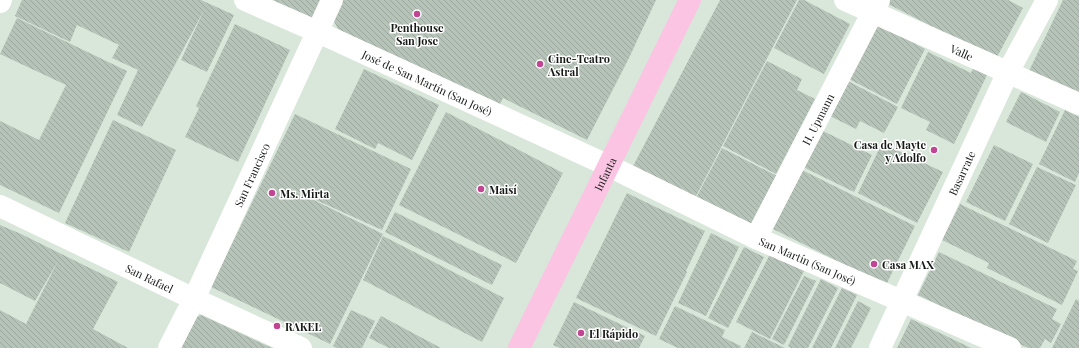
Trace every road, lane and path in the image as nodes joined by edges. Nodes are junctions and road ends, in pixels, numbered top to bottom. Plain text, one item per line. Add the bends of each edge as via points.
1 (245, 0) edge
2 (332, 0) edge
3 (690, 0) edge
4 (845, 0) edge
5 (1047, 0) edge
6 (876, 7) edge
7 (318, 32) junction
8 (1008, 72) junction
9 (1079, 104) edge
10 (609, 166) junction
11 (0, 206) edge
12 (756, 238) junction
13 (194, 298) junction
14 (902, 300) junction
15 (169, 348) edge
16 (301, 348) edge
17 (519, 348) edge
18 (880, 348) edge
19 (1010, 348) edge

1 - 7 street, José de San Martín (San José)
2 - 7 street, San Francisco
3 - 10 main road, Infanta
4 - 6 street, Valle
5 - 8 street, Basarrate
6 - 8 street, Valle
6 - 12 street, H. Upmann
7 - 10 street, José de San Martín (San José)
7 - 13 street, San Francisco
8 - 9 street, Valle
8 - 14 street, Basarrate
10 - 12 street, San Martín (San José)
10 - 17 main road, Infanta
11 - 13 street, San Rafael
12 - 14 street, San Martín (San José)
13 - 15 street, San Francisco
13 - 16 street, San Rafael
14 - 18 street, Basarrate
14 - 19 street, San Martín (San José)

